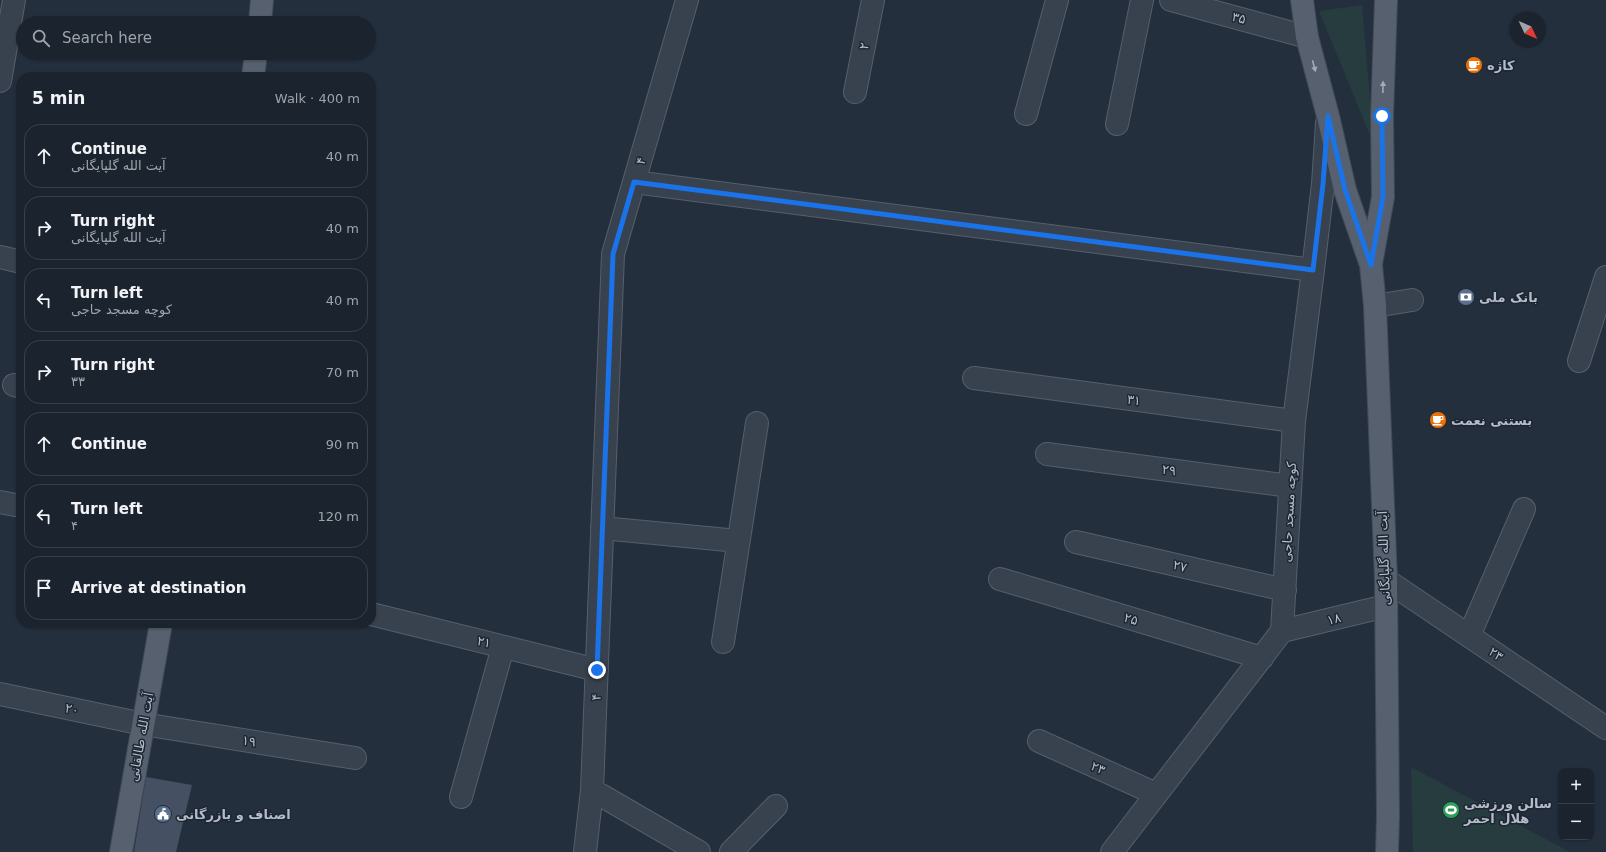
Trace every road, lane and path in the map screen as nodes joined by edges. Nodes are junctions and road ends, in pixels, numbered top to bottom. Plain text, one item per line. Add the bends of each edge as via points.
1 (14, 0) edge
2 (262, 0) edge
3 (687, 0) edge
4 (873, 0) edge
5 (1057, 0) edge
6 (1142, 0) edge
7 (1171, 0) edge
8 (1302, 0) edge
9 (1386, 0) edge
10 (261, 16) edge
11 (1306, 37) junction
12 (255, 60) edge
13 (254, 72) edge
14 (0, 81) edge
15 (855, 92) dead end
16 (1026, 114) dead end
17 (1328, 116) junction
18 (1117, 124) dead end
19 (634, 182) junction
20 (0, 257) edge
21 (16, 261) edge
22 (1371, 265) junction
23 (1313, 270) junction
24 (1606, 277) edge
25 (1412, 300) dead end
26 (1375, 306) junction
27 (1579, 361) dead end
28 (974, 378) dead end
29 (1294, 421) junction
30 (757, 423) dead end
31 (1047, 454) dead end
32 (1290, 486) junction
33 (0, 502) edge
34 (16, 505) edge
35 (1524, 509) dead end
36 (602, 528) junction
37 (738, 541) junction
38 (1076, 542) dead end
39 (1000, 579) dead end
40 (1386, 580) junction
41 (1285, 590) junction
42 (1386, 606) junction
43 (376, 615) edge
44 (160, 628) edge
45 (1282, 631) junction
46 (1469, 636) junction
47 (722, 642) dead end
48 (503, 647) junction
49 (1262, 658) junction
50 (597, 670) junction
51 (0, 694) edge
52 (143, 724) junction
53 (1606, 728) edge
54 (1039, 741) dead end
55 (355, 758) dead end
56 (592, 790) junction
57 (1156, 794) junction
58 (461, 797) dead end
59 (776, 806) dead end
60 (126, 846) edge
61 (585, 852) edge
62 (698, 852) edge
63 (731, 852) edge
64 (1112, 852) edge
65 (1387, 852) edge

1 - 14 street
2 - 10 main road
3 - 19 street, ۴
4 - 15 street, ۲
5 - 16 street
6 - 18 street
7 - 11 street, ۳۵
8 - 11 main road, آیت الله گلپایگانی
22 -> 9 main road, آیت الله گلپایگانی via 1383,197
11 -> 17 main road, آیت الله گلپایگانی
12 - 13 main road
17 - 22 main road, آیت الله گلپایگانی via 1345,190
17 - 23 street, کوچه مسجد حاجی
19 - 23 street
19 - 36 street, ۴ via 613,254
20 - 21 street
22 - 26 main road, آیت الله گلپایگانی
23 - 29 street, کوچه مسجد حاجی
24 - 27 street
25 - 26 street
26 - 40 main road, آیت الله گلپایگانی
28 - 29 street, ۳۱
29 - 32 street, کوچه مسجد حاجی
30 - 37 street
31 - 32 street, ۲۹
32 - 41 street, کوچه مسجد حاجی
33 - 34 street
35 - 46 street
36 - 37 street
36 - 50 street, ۴
37 - 47 street
38 - 41 street, ۲۷
39 - 49 street, ۲۵
40 - 42 main road, آیت الله گلپایگانی
40 - 46 street, ۲۳
41 - 45 street, کوچه مسجد حاجی
42 - 45 street, ۱۸
42 - 65 main road, آیت الله گلپایگانی
43 - 48 street, ۲۱
44 - 52 main road, آیت الله طالقانی
45 - 49 street
46 - 53 street, ۲۳
48 - 50 street, ۲۱
48 - 58 street
49 - 57 street
50 - 56 street, ۴
51 - 52 street, ۲۰
52 - 55 street, ۱۹
52 - 60 main road, آیت الله طالقانی
54 - 57 street, ۲۳
56 - 61 street, ۴
56 - 62 street
57 - 64 street
59 - 63 street

